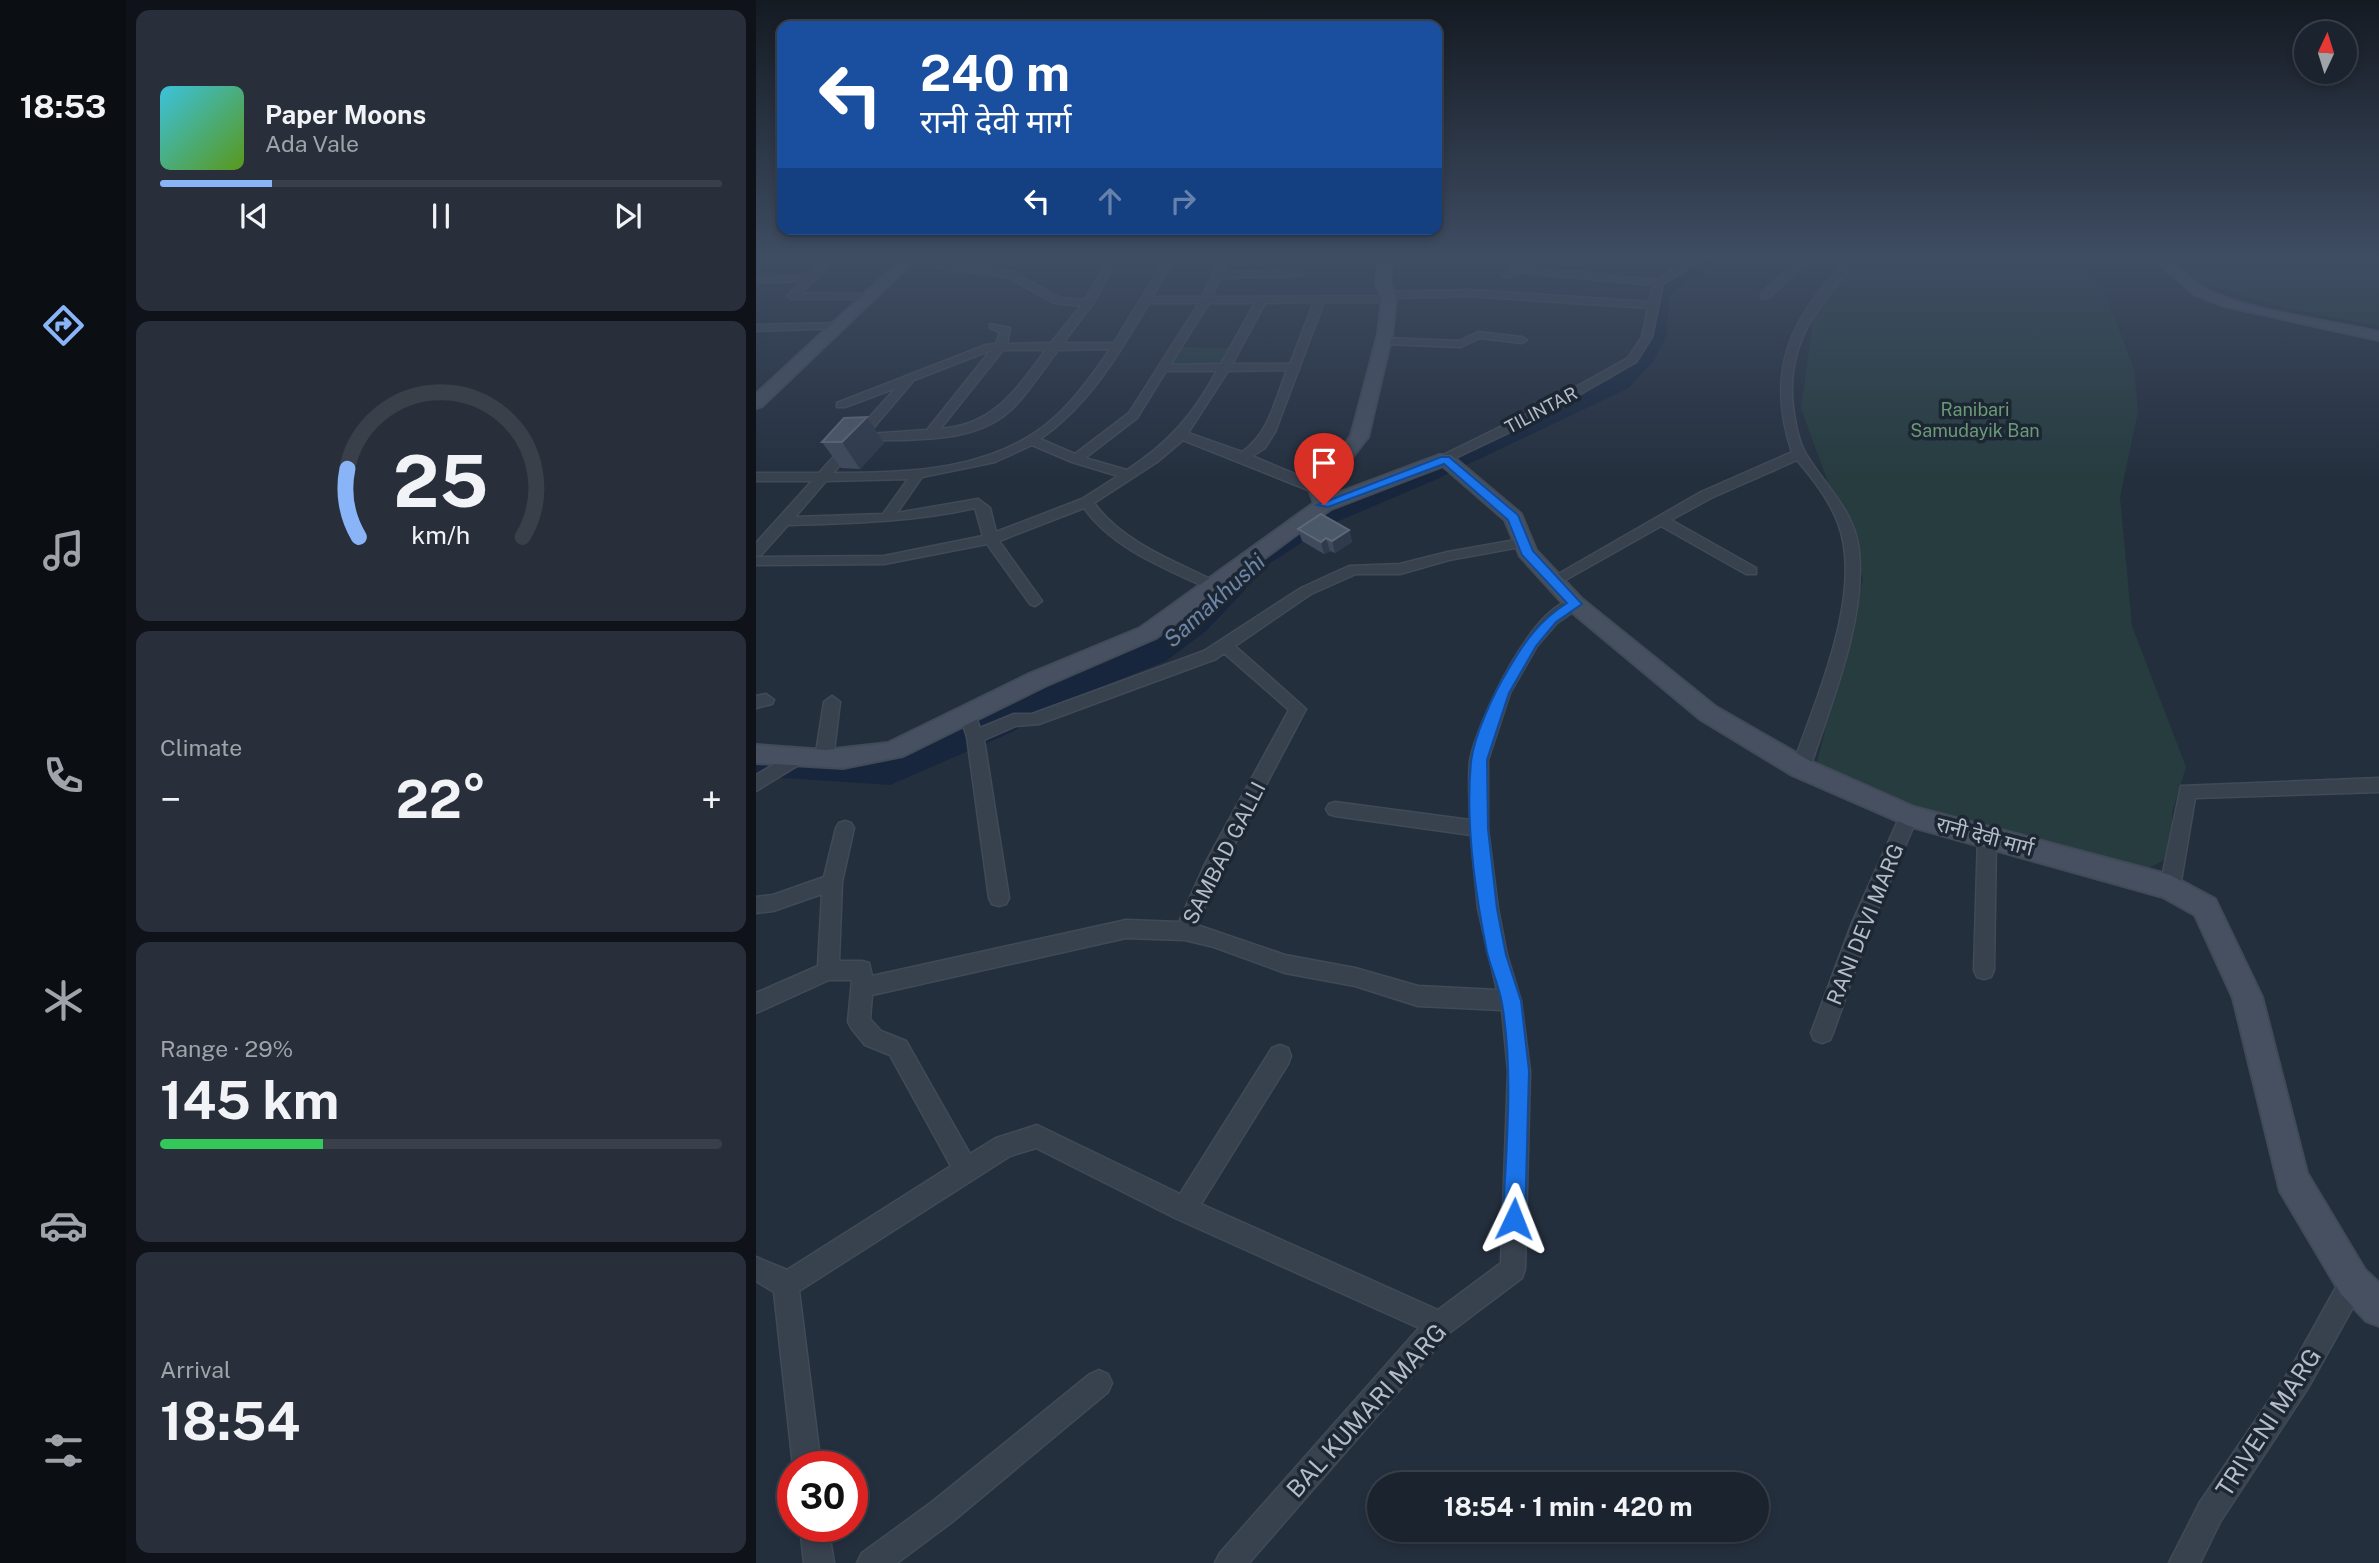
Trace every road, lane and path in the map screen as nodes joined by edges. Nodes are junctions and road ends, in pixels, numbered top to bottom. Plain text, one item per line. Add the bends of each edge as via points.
1 (834, 332) edge
2 (1005, 332) edge
3 (1065, 332) edge
4 (1124, 332) edge
5 (1186, 332) edge
6 (1243, 332) edge
7 (1306, 332) edge
8 (1385, 332) edge
9 (1648, 332) edge
10 (1798, 332) edge
11 (2361, 332) edge
12 (2379, 336) edge
13 (1521, 340) dead end
14 (1384, 341) junction
15 (1115, 346) junction
16 (1000, 347) junction
17 (1051, 349) junction
18 (1291, 367) junction
19 (1164, 368) junction
20 (1222, 368) junction
21 (910, 379) junction
22 (756, 403) edge
23 (875, 419) junction
24 (929, 435) junction
25 (1181, 435) junction
26 (856, 438) junction
27 (1032, 440) junction
28 (1799, 454) junction
29 (1243, 457) junction
30 (1076, 459) junction
31 (1445, 459) junction
32 (975, 464) junction
33 (918, 474) junction
34 (1128, 475) junction
35 (823, 476) junction
36 (756, 477) edge
37 (985, 477) dead end
38 (1321, 497) junction
39 (1087, 502) junction
40 (887, 518) junction
41 (781, 521) junction
42 (1662, 521) junction
43 (991, 539) junction
44 (1521, 543) junction
45 (756, 552) edge
46 (756, 561) edge
47 (1751, 572) dead end
48 (1555, 580) junction
49 (1214, 586) junction
50 (1035, 601) dead end
51 (1575, 604) junction
52 (1226, 646) junction
53 (832, 702) dead end
54 (972, 727) junction
55 (756, 754) edge
56 (824, 758) junction
57 (789, 764) junction
58 (1801, 768) junction
59 (756, 784) edge
60 (2379, 785) edge
61 (1335, 809) dead end
62 (1909, 816) junction
63 (845, 828) dead end
64 (1479, 829) junction
65 (1987, 836) junction
66 (832, 882) junction
67 (2170, 887) junction
68 (999, 898) dead end
69 (756, 905) edge
70 (1185, 931) junction
71 (1984, 970) dead end
72 (828, 971) junction
73 (862, 988) junction
74 (1511, 1001) junction
75 (756, 1003) edge
76 (1822, 1033) dead end
77 (1280, 1056) dead end
78 (967, 1170) junction
79 (1184, 1209) junction
80 (756, 1269) edge
81 (2353, 1282) junction
82 (786, 1285) junction
83 (2379, 1308) edge
84 (1440, 1324) junction
85 (1099, 1383) dead end
86 (805, 1451) edge
87 (816, 1542) edge
88 (818, 1563) edge
89 (872, 1563) edge
90 (1230, 1563) edge
91 (2184, 1563) edge

1 - 22 street
2 - 16 street
3 - 17 street
4 - 15 street
5 - 19 street
6 - 20 street
7 - 18 street
8 - 14 street
9 - 31 street, TILINTAR via 1632,360
10 - 28 street via 1790,351 1785,406 1787,428
11 - 12 street
13 - 14 street via 1478,335 1461,344
14 - 38 street via 1359,436
15 - 17 street
15 - 27 street via 1076,403
16 - 17 street
16 - 21 street via 977,351
16 - 24 street
17 - 24 street via 1010,404 993,417 960,431
18 - 20 street
18 - 29 street via 1269,432
19 - 20 street
19 - 30 street via 1133,415
20 - 25 street
21 - 23 street
21 - 23 street via 841,405
23 - 26 street
24 - 26 street
25 - 29 street
25 - 34 street
26 - 35 street
27 - 30 street
27 - 32 street
28 - 42 street via 1706,495
28 - 58 street via 1827,488 1847,527 1854,565 1849,612
29 - 38 street
30 - 34 street
31 - 38 street
31 - 44 street, रानी देवी मार्ग via 1514,518
32 - 33 street
32 - 37 street
33 - 35 street
33 - 40 street
34 - 39 street
35 - 36 street
35 - 41 street
38 - 49 street
39 - 43 street
39 - 49 street via 1099,520 1129,542
40 - 41 street
40 - 43 street via 978,503
41 - 45 street
42 - 47 street
42 - 48 street
43 - 46 street via 884,560
43 - 50 street
44 - 48 street, रानी देवी मार्ग
44 - 52 street via 1400,569 1354,569 1306,591
48 - 51 street, रानी देवी मार्ग
49 - 54 street via 1149,633 1037,681
51 - 58 street, रानी देवी मार्ग via 1708,713
51 - 64 street via 1552,619 1531,643 1502,693 1479,760
52 - 54 street via 1033,720
52 - 70 street, SAMBAD GALLI via 1298,709 1212,870
53 - 56 street
54 - 56 street via 872,757
54 - 68 street
55 - 57 street
56 - 57 street
57 - 59 street
58 - 62 street, रानी देवी मार्ग
60 - 67 street via 2187,792
61 - 64 street
62 - 65 street, रानी देवी मार्ग
62 - 76 street, RANI DEVI MARG via 1862,923
63 - 66 street
64 - 74 street via 1497,955
65 - 67 street, रानी देवी मार्ग
65 - 71 street
66 - 69 street
66 - 72 street
67 - 81 street, रानी देवी मार्ग via 2205,908 2247,998 2292,1179
70 - 73 street, SAMBAD GALLI via 1126,929
70 - 74 street via 1285,964 1355,977 1418,996
72 - 73 street via 862,970
72 - 75 street
73 - 78 street via 859,1023 873,1038 898,1048
74 - 84 street, BAL KUMARI MARG via 1519,1071 1513,1269
77 - 79 street
78 - 79 street via 1004,1146 1037,1136
78 - 82 street
79 - 84 street
80 - 82 street
81 - 83 street, रानी देवी मार्ग
81 - 91 street, TRIVENI MARG via 2299,1379 2210,1512
82 - 86 street
84 - 90 street, BAL KUMARI MARG
85 - 89 street via 942,1512
87 - 88 street

